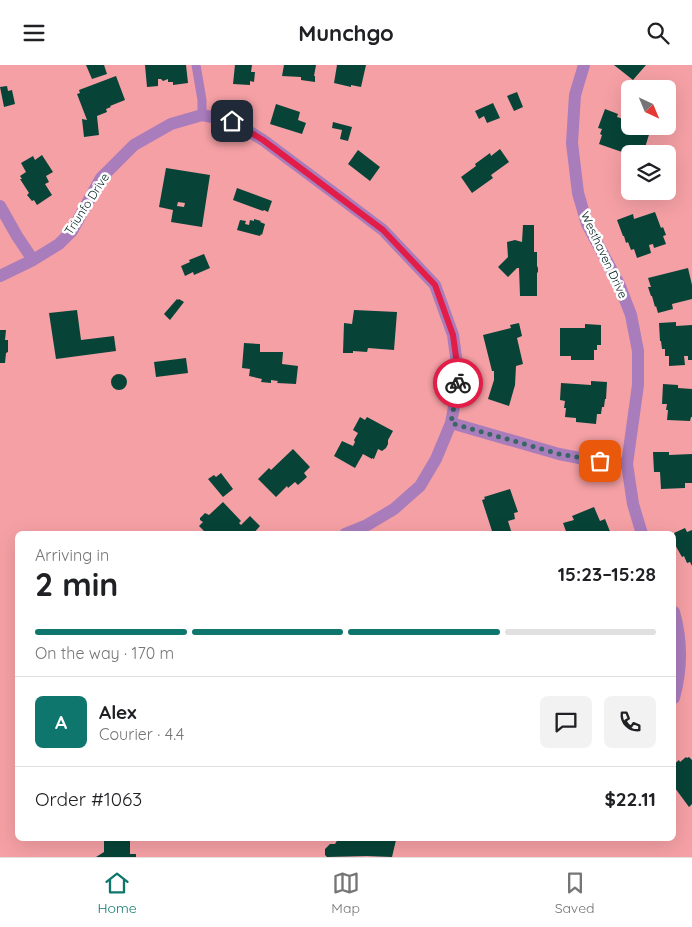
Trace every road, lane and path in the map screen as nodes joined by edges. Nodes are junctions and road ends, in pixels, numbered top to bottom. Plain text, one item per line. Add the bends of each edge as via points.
1 (196, 65) edge
2 (584, 65) edge
3 (202, 115) junction
4 (0, 206) edge
5 (33, 260) junction
6 (0, 276) edge
7 (451, 423) junction
8 (627, 463) junction
9 (352, 531) edge
10 (641, 531) edge
11 (676, 618) edge
12 (676, 691) edge

1 - 3 lane
2 - 8 street, Westhaven Drive via 574,95 572,143 578,193 587,224 631,315 638,351 638,385
3 - 5 street, Triunfo Drive via 171,124 134,145 101,178 72,231 59,244
3 - 7 street, Triunfo Drive via 232,121 263,140 383,230 435,285 453,335 459,379
4 - 5 street
5 - 6 street, Triunfo Drive
7 - 8 street via 559,454
7 - 9 street, Triunfo Drive via 420,486 394,509
8 - 10 street, Westhaven Drive via 633,505
11 - 12 street via 680,662

